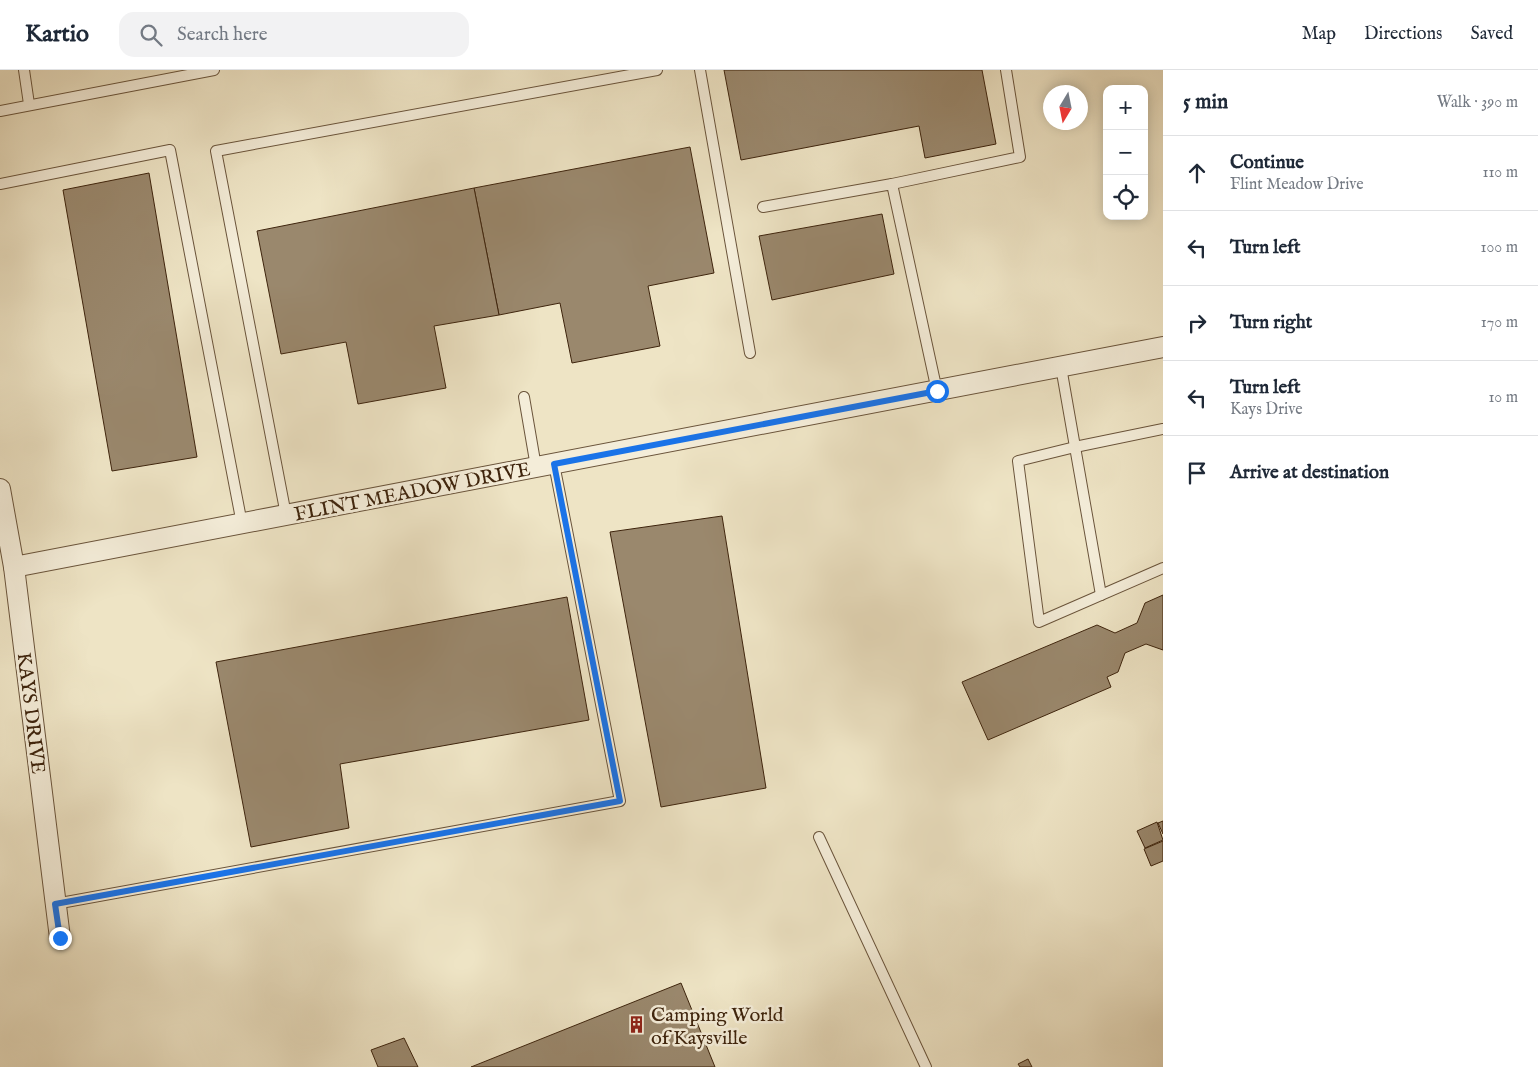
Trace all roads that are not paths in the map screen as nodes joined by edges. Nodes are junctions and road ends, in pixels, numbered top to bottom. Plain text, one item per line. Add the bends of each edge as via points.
1 (24, 70) edge
2 (214, 70) edge
3 (657, 70) edge
4 (700, 70) edge
5 (1006, 70) edge
6 (29, 104) junction
7 (0, 111) edge
8 (0, 184) edge
9 (892, 184) junction
10 (762, 207) dead end
11 (1163, 347) edge
12 (750, 352) dead end
13 (1061, 367) junction
14 (937, 391) junction
15 (524, 397) dead end
16 (1163, 429) edge
17 (1075, 447) junction
18 (545, 466) junction
19 (0, 489) edge
20 (286, 515) junction
21 (242, 524) junction
22 (14, 567) junction
23 (1163, 568) edge
24 (1101, 595) junction
25 (819, 837) dead end
26 (55, 904) junction
27 (60, 938) dead end
28 (926, 1067) edge

1 - 6 lane
2 - 6 lane
3 - 20 lane via 216,151
4 - 12 lane
5 - 9 lane via 1020,158
6 - 7 lane
8 - 21 lane via 170,150
9 - 10 lane
9 - 14 lane
11 - 13 street, FLINT MEADOW DRIVE
13 - 14 street, FLINT MEADOW DRIVE
13 - 17 lane
14 - 18 street, FLINT MEADOW DRIVE
15 - 18 lane
16 - 17 lane
17 - 24 lane
17 - 24 lane via 1018,461 1039,622
18 - 20 street, FLINT MEADOW DRIVE
18 - 26 lane via 620,801
19 - 22 street, KAYS DRIVE
20 - 21 street, FLINT MEADOW DRIVE
21 - 22 street, FLINT MEADOW DRIVE
22 - 26 street, KAYS DRIVE
23 - 24 lane
25 - 28 lane
26 - 27 street, KAYS DRIVE

